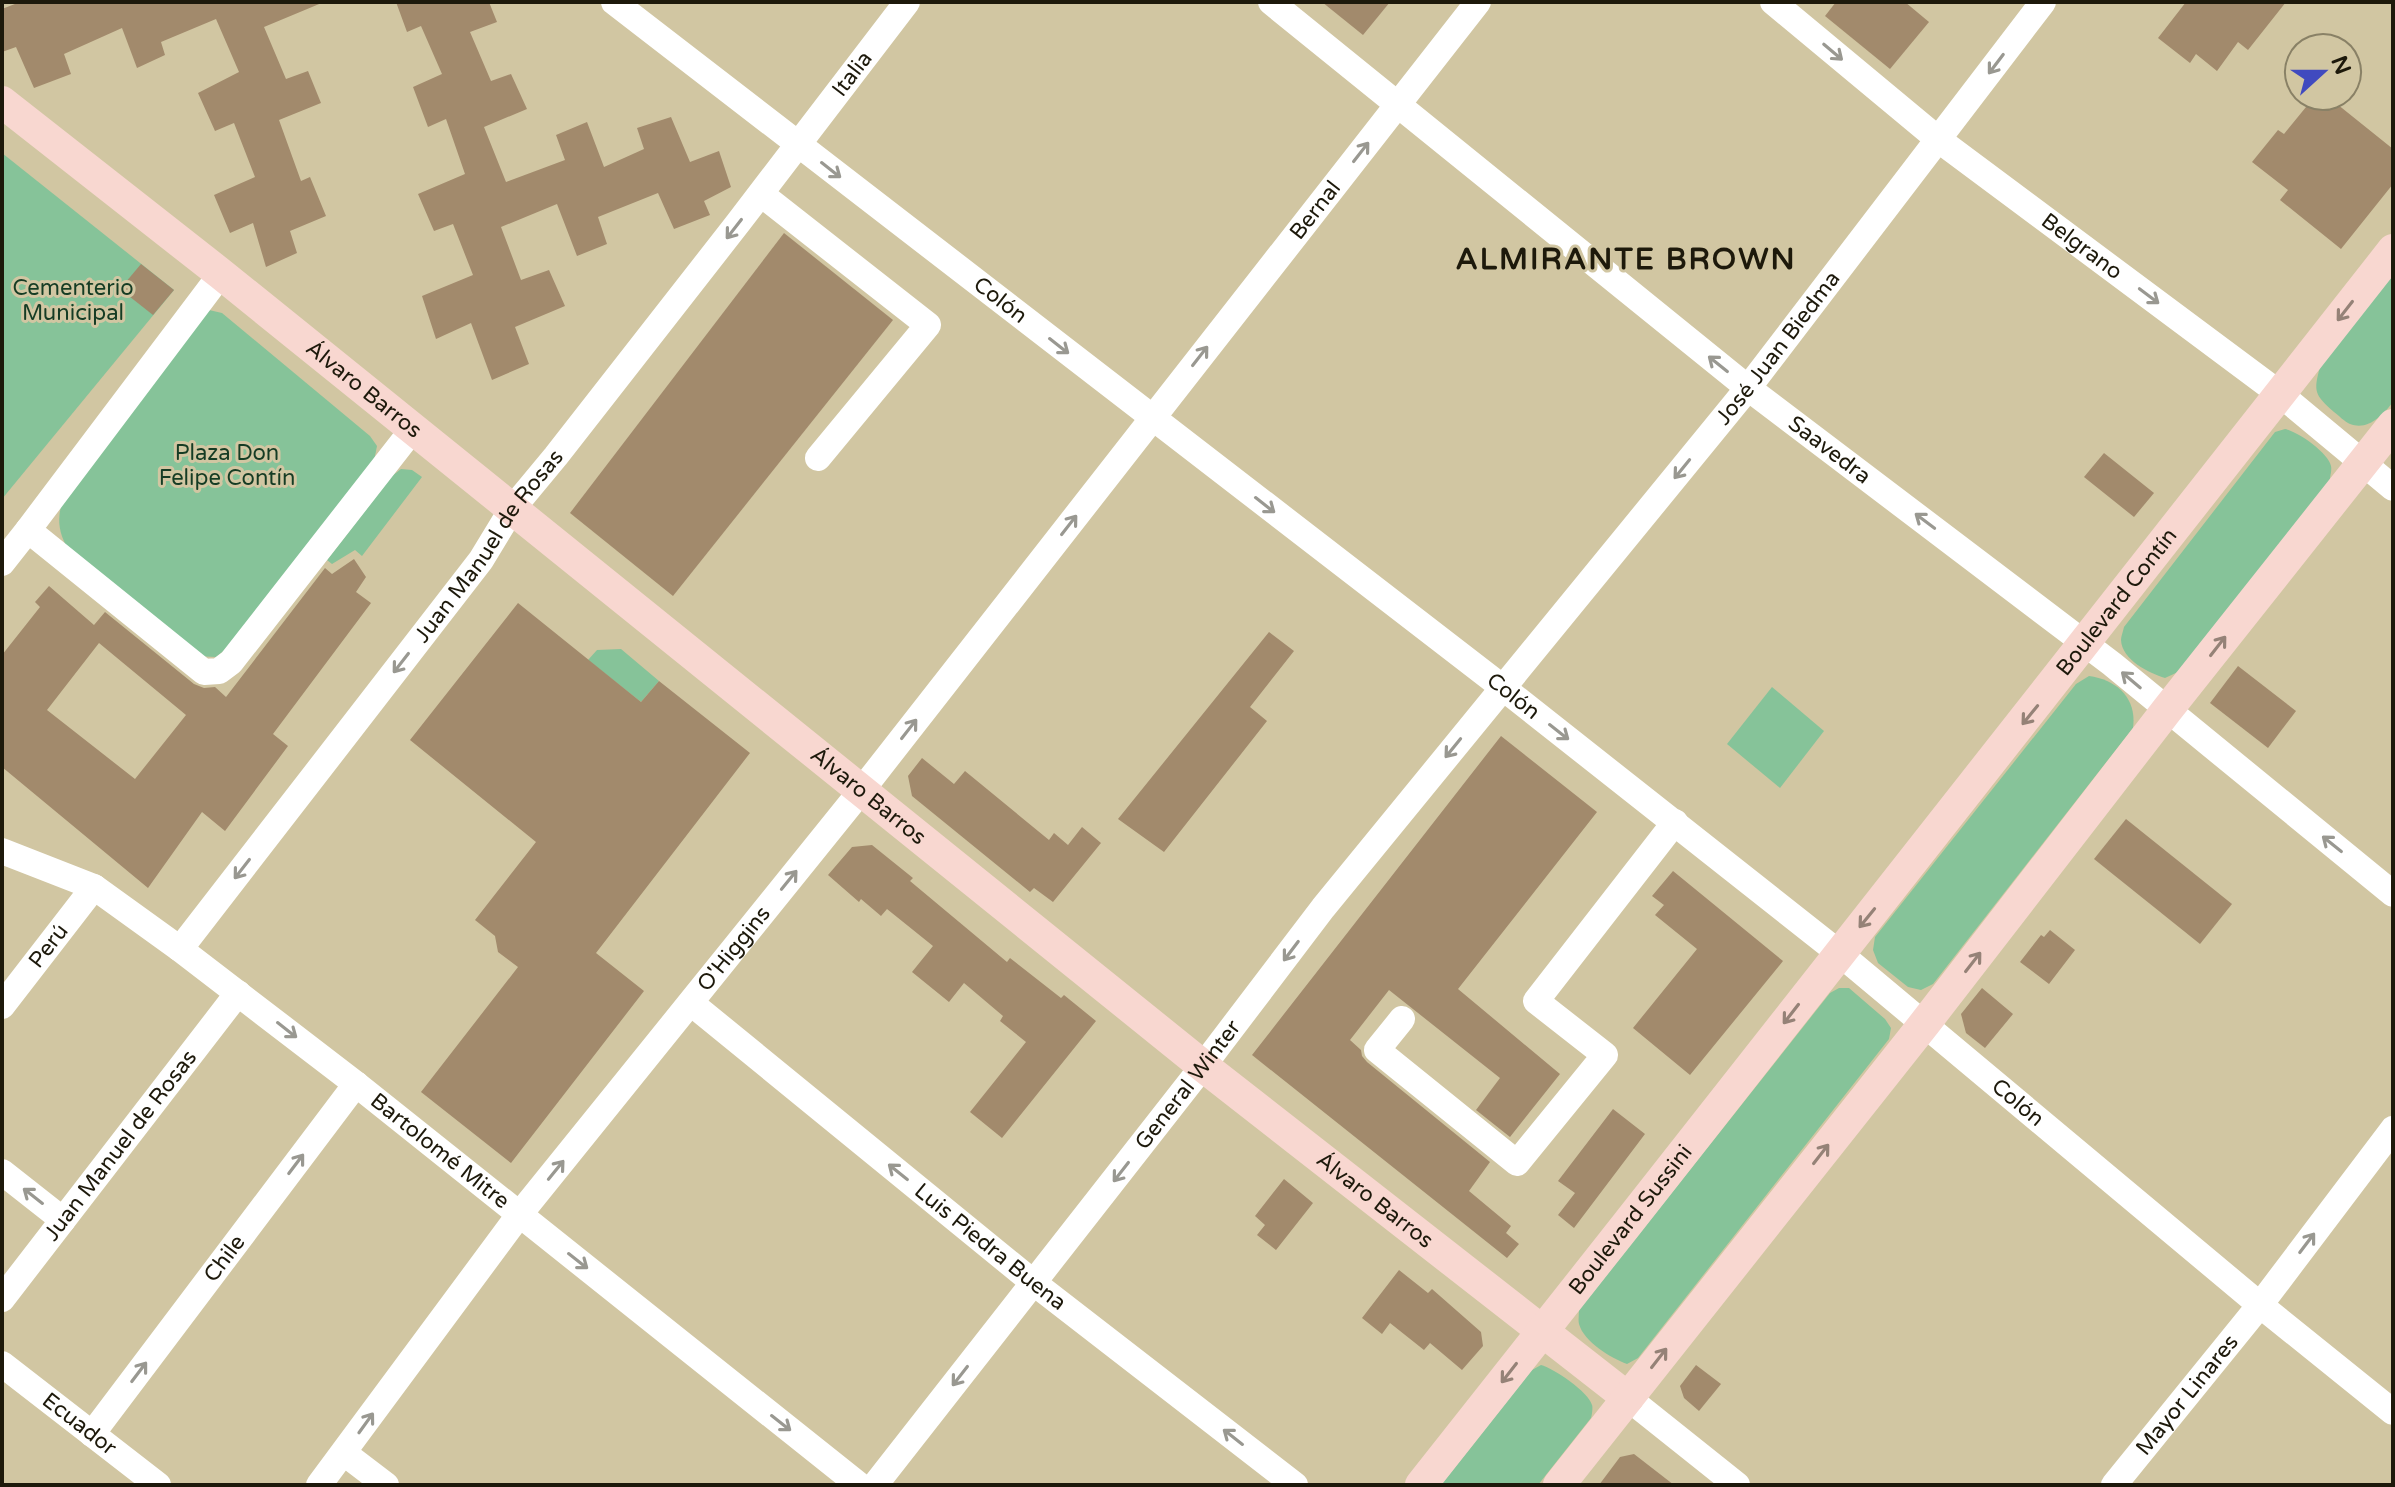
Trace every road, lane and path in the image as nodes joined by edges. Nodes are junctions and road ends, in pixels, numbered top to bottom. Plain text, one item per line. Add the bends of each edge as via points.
1 (614, 2) edge
2 (644, 2) edge
3 (907, 2) edge
4 (1271, 2) edge
5 (1478, 2) edge
6 (1773, 2) edge
7 (2043, 2) edge
8 (2, 102) edge
9 (1398, 105) junction
10 (804, 138) junction
11 (1939, 140) junction
12 (761, 194) junction
13 (2393, 250) edge
14 (221, 274) junction
15 (1748, 388) junction
16 (2280, 394) junction
17 (1152, 418) junction
18 (2393, 425) edge
19 (413, 429) junction
20 (818, 458) dead end
21 (2362, 463) junction
22 (2393, 488) edge
23 (57, 492) junction
24 (512, 509) junction
25 (28, 530) junction
26 (64, 558) junction
27 (2, 563) edge
28 (2086, 643) junction
29 (1502, 687) junction
30 (2167, 710) junction
31 (861, 791) junction
32 (1675, 822) junction
33 (2, 851) edge
34 (94, 887) junction
35 (2393, 894) edge
36 (180, 949) junction
37 (1839, 953) junction
38 (238, 993) junction
39 (691, 1003) junction
40 (2, 1006) edge
41 (1402, 1019) dead end
42 (1925, 1023) junction
43 (1203, 1066) junction
44 (356, 1084) junction
45 (2393, 1129) edge
46 (2, 1172) edge
47 (519, 1215) junction
48 (63, 1220) junction
49 (1034, 1283) junction
50 (2, 1299) edge
51 (2260, 1305) junction
52 (1543, 1330) junction
53 (2, 1364) edge
54 (1628, 1398) junction
55 (2393, 1412) edge
56 (92, 1434) junction
57 (344, 1453) junction
58 (158, 1485) edge
59 (319, 1485) edge
60 (386, 1485) edge
61 (859, 1485) edge
62 (875, 1485) edge
63 (1295, 1485) edge
64 (1421, 1485) edge
65 (1559, 1485) edge
66 (1737, 1485) edge
67 (2114, 1485) edge

1 - 10 street, Colón
2 - 10 street, Colón
3 - 10 street, Italia
4 - 9 street, Saavedra
5 - 9 street, Bernal
6 -> 11 street, Belgrano
7 -> 11 street, José Juan Biedma
8 - 14 main road, Álvaro Barros
15 -> 9 street, Saavedra
17 -> 9 street, Bernal
10 - 12 street, Juan Manuel de Rosas
10 -> 17 street, Colón
11 - 15 street, José Juan Biedma
11 -> 16 street, Belgrano
12 - 20 street via 928,325
12 -> 24 street, Juan Manuel de Rosas
13 -> 16 main road, Boulevard Contín
14 - 19 main road, Álvaro Barros
14 - 23 street
28 -> 15 street, Saavedra
15 -> 29 street, José Juan Biedma
16 - 21 street, Belgrano
16 - 28 main road, Boulevard Contín
17 -> 29 street, Colón
31 -> 17 street, O'Higgins
18 - 21 main road
19 - 24 main road, Álvaro Barros
19 - 26 street via 219,671 204,672
21 - 22 street, Belgrano
30 -> 21 main road
23 - 25 street
23 - 26 street via 51,527
24 - 31 main road, Álvaro Barros
24 -> 36 street, Juan Manuel de Rosas via 481,560
25 - 26 street
25 - 27 street
30 -> 28 street, Saavedra
28 -> 37 main road, Boulevard Contín
29 -> 32 street, Colón
29 -> 43 street, General Winter
35 -> 30 street, Saavedra
42 -> 30 main road
39 -> 31 street, O'Higgins
31 - 43 main road, Álvaro Barros
32 - 37 street, Colón
32 - 41 street via 1536,1001 1605,1055 1517,1163 1377,1050
33 - 34 street, Bartolomé Mitre
34 - 36 street, Bartolomé Mitre
34 - 40 street, Perú
36 - 38 street, Bartolomé Mitre
37 - 42 street, Colón
37 -> 52 main road, Boulevard Sussini
38 -> 44 street, Bartolomé Mitre
38 - 48 street, Juan Manuel de Rosas
47 -> 39 street, O'Higgins
49 -> 39 street, Luis Piedra Buena
42 - 51 street, Colón
54 -> 42 main road
43 -> 49 street, General Winter
43 - 52 main road, Álvaro Barros
44 - 47 street, Bartolomé Mitre
56 -> 44 street, Chile
51 -> 45 street, Mayor Linares
48 -> 46 street
57 -> 47 street, O'Higgins
47 -> 61 street, Bartolomé Mitre
48 - 50 street, Juan Manuel de Rosas
49 -> 62 street, General Winter
63 -> 49 street, Luis Piedra Buena
51 - 55 street, Colón
51 - 67 street, Mayor Linares
52 - 54 main road, Álvaro Barros
52 -> 64 main road, Boulevard Sussini
53 - 56 street, Ecuador
54 - 65 main road
54 - 66 street, Álvaro Barros
56 - 58 street, Ecuador
57 - 59 street, O'Higgins
57 - 60 street

